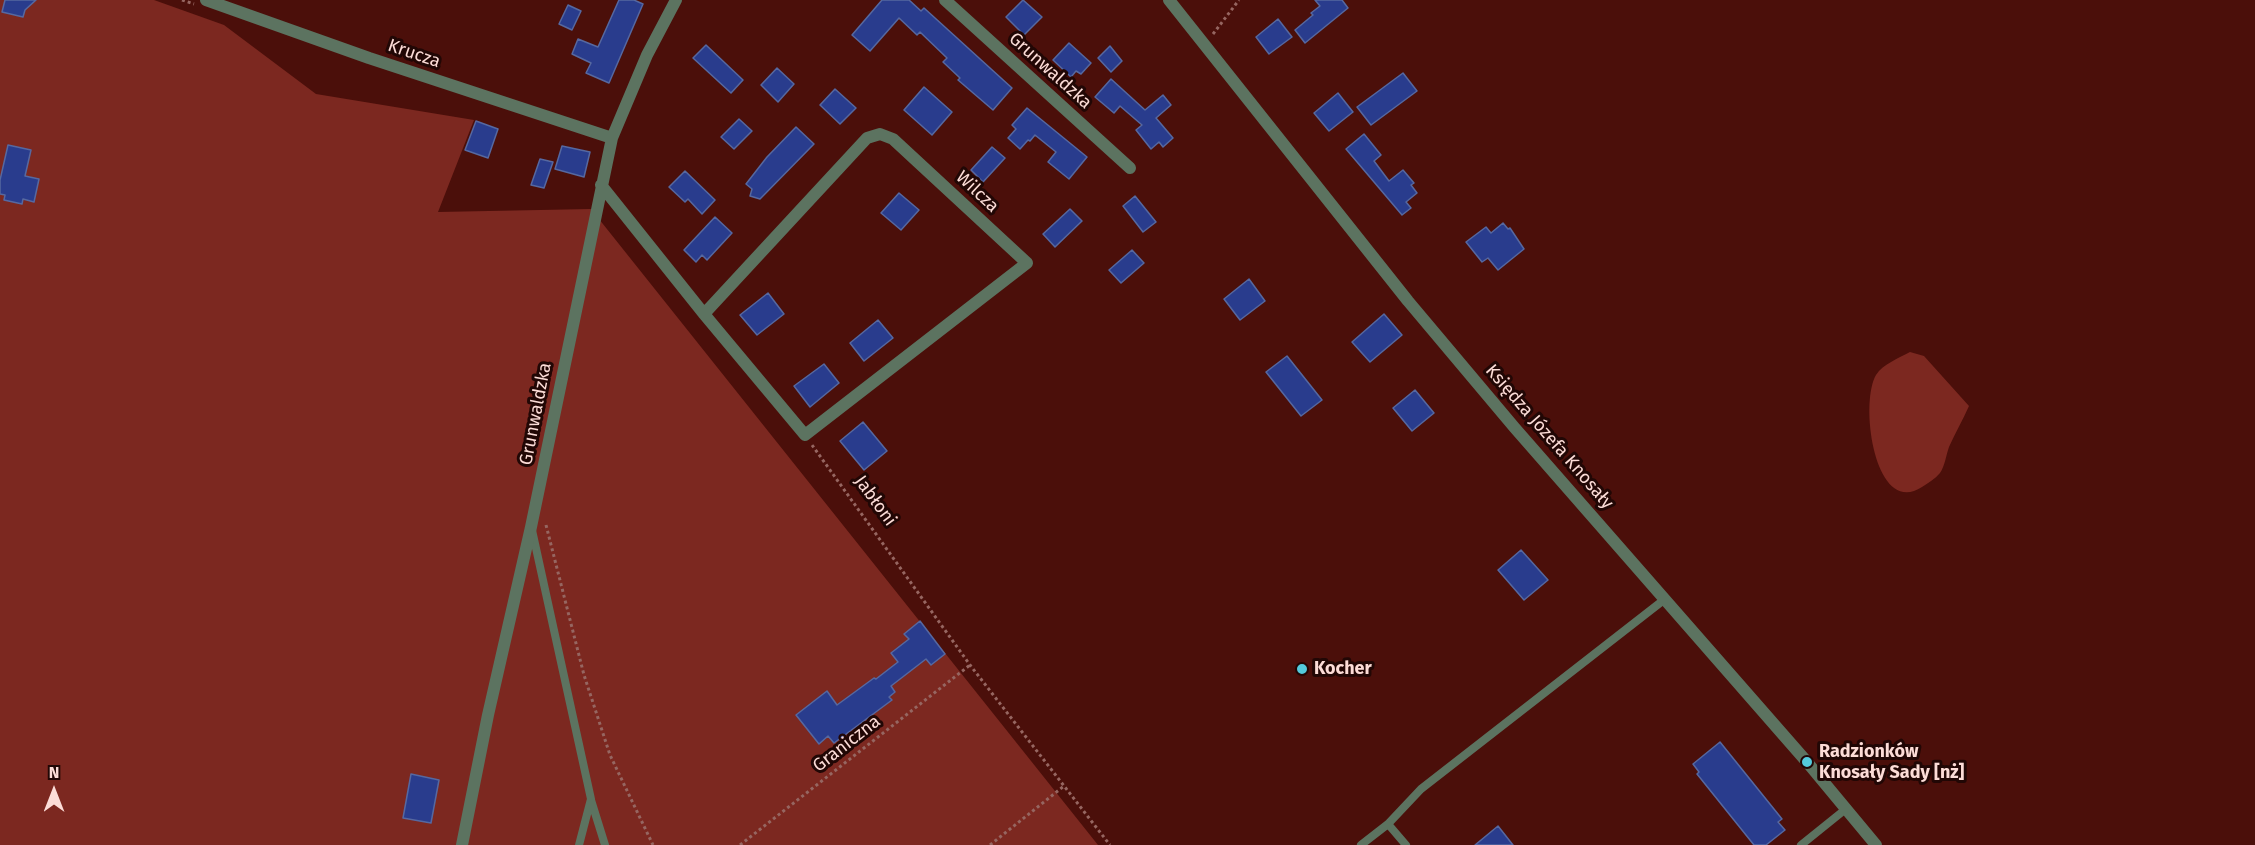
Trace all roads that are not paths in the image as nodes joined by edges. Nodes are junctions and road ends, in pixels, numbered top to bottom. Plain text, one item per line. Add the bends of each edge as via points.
1 (206, 0) edge
2 (676, 0) edge
3 (945, 0) edge
4 (1169, 0) edge
5 (612, 138) junction
6 (1130, 168) dead end
7 (601, 185) junction
8 (704, 314) junction
9 (531, 527) junction
10 (1665, 599) junction
11 (591, 799) junction
12 (1847, 808) junction
13 (1388, 824) junction
14 (462, 845) edge
15 (579, 845) edge
16 (605, 845) edge
17 (1361, 845) edge
18 (1406, 845) edge
19 (1801, 845) edge
20 (1876, 845) edge

1 - 5 street, Krucza
2 - 5 street, Grunwaldzka via 647,54
3 - 6 street, Grunwaldzka
4 - 10 street, Księdza Józefa Knosały via 1408,300
5 - 7 street, Grunwaldzka
7 - 8 street
7 - 9 street, Grunwaldzka
8 - 8 street, Wilcza via 867,138 880,134 893,139 1027,263 805,435
9 - 11 lane
9 - 14 street, Grunwaldzka
10 - 12 street, Księdza Józefa Knosały
10 - 13 lane via 1420,789
11 - 15 lane
11 - 16 lane
12 - 19 lane
12 - 20 street, Księdza Józefa Knosały
13 - 17 lane
13 - 18 lane

